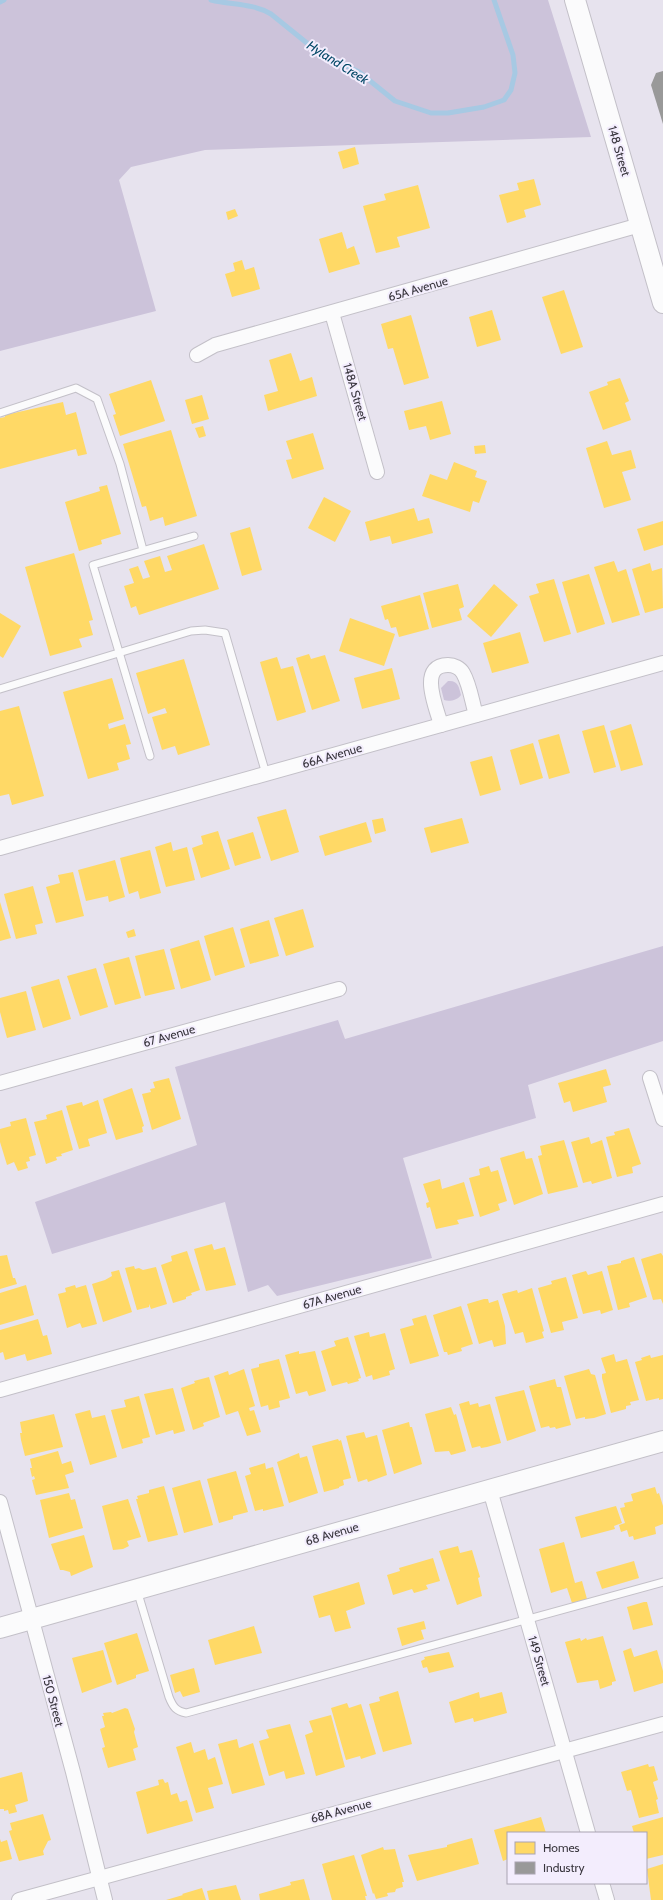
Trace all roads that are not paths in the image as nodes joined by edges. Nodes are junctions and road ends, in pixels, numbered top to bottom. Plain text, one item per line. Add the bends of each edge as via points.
1 (575, 0) edge
2 (640, 225) junction
3 (659, 276) edge
4 (663, 303) edge
5 (332, 313) junction
6 (197, 355) dead end
7 (0, 413) edge
8 (377, 472) dead end
9 (194, 536) dead end
10 (143, 550) junction
11 (118, 653) junction
12 (663, 663) edge
13 (0, 689) edge
14 (476, 715) junction
15 (441, 725) junction
16 (150, 756) dead end
17 (266, 774) junction
18 (0, 848) edge
19 (339, 989) dead end
20 (650, 1078) dead end
21 (0, 1083) edge
22 (663, 1119) edge
23 (663, 1204) edge
24 (0, 1390) edge
25 (663, 1441) edge
26 (490, 1490) junction
27 (0, 1502) edge
28 (663, 1582) edge
29 (137, 1589) junction
30 (30, 1619) junction
31 (527, 1620) junction
32 (0, 1628) edge
33 (663, 1724) edge
34 (564, 1751) junction
35 (588, 1832) edge
36 (98, 1877) junction
37 (602, 1884) edge
38 (19, 1900) edge
39 (105, 1900) edge
40 (607, 1900) edge

1 - 2 street, 148 Street
2 - 3 street, 148 Street
2 - 5 street, 65A Avenue
3 - 4 street, 148 Street
5 - 6 street, 65A Avenue via 215,345
5 - 8 street, 148A Street
7 - 10 lane via 76,388 97,399 120,464
9 - 10 lane
10 - 11 lane via 93,565
11 - 13 lane
11 - 16 lane
11 - 17 lane via 191,631 225,632
12 - 14 street, 66A Avenue
14 - 15 street, 66A Avenue
14 - 15 street via 464,674 455,666 444,665 434,671 430,682
15 - 17 street, 66A Avenue
17 - 18 street, 66A Avenue
19 - 21 street, 67 Avenue
20 - 22 street
23 - 24 street, 67A Avenue
25 - 26 street, 68 Avenue
26 - 29 street, 68 Avenue
26 - 31 street, 149 Street
27 - 30 street, 150 Street
28 - 31 lane
29 - 30 street, 68 Avenue
29 - 31 lane via 172,1706 179,1712 186,1713
30 - 32 street, 68 Avenue
30 - 36 street, 150 Street via 73,1772
31 - 34 street, 149 Street
33 - 34 street, 68A Avenue
34 - 35 street, 149 Street
34 - 36 street, 68A Avenue
36 - 38 street, 68A Avenue
36 - 39 street, 150 Street
37 - 40 street

